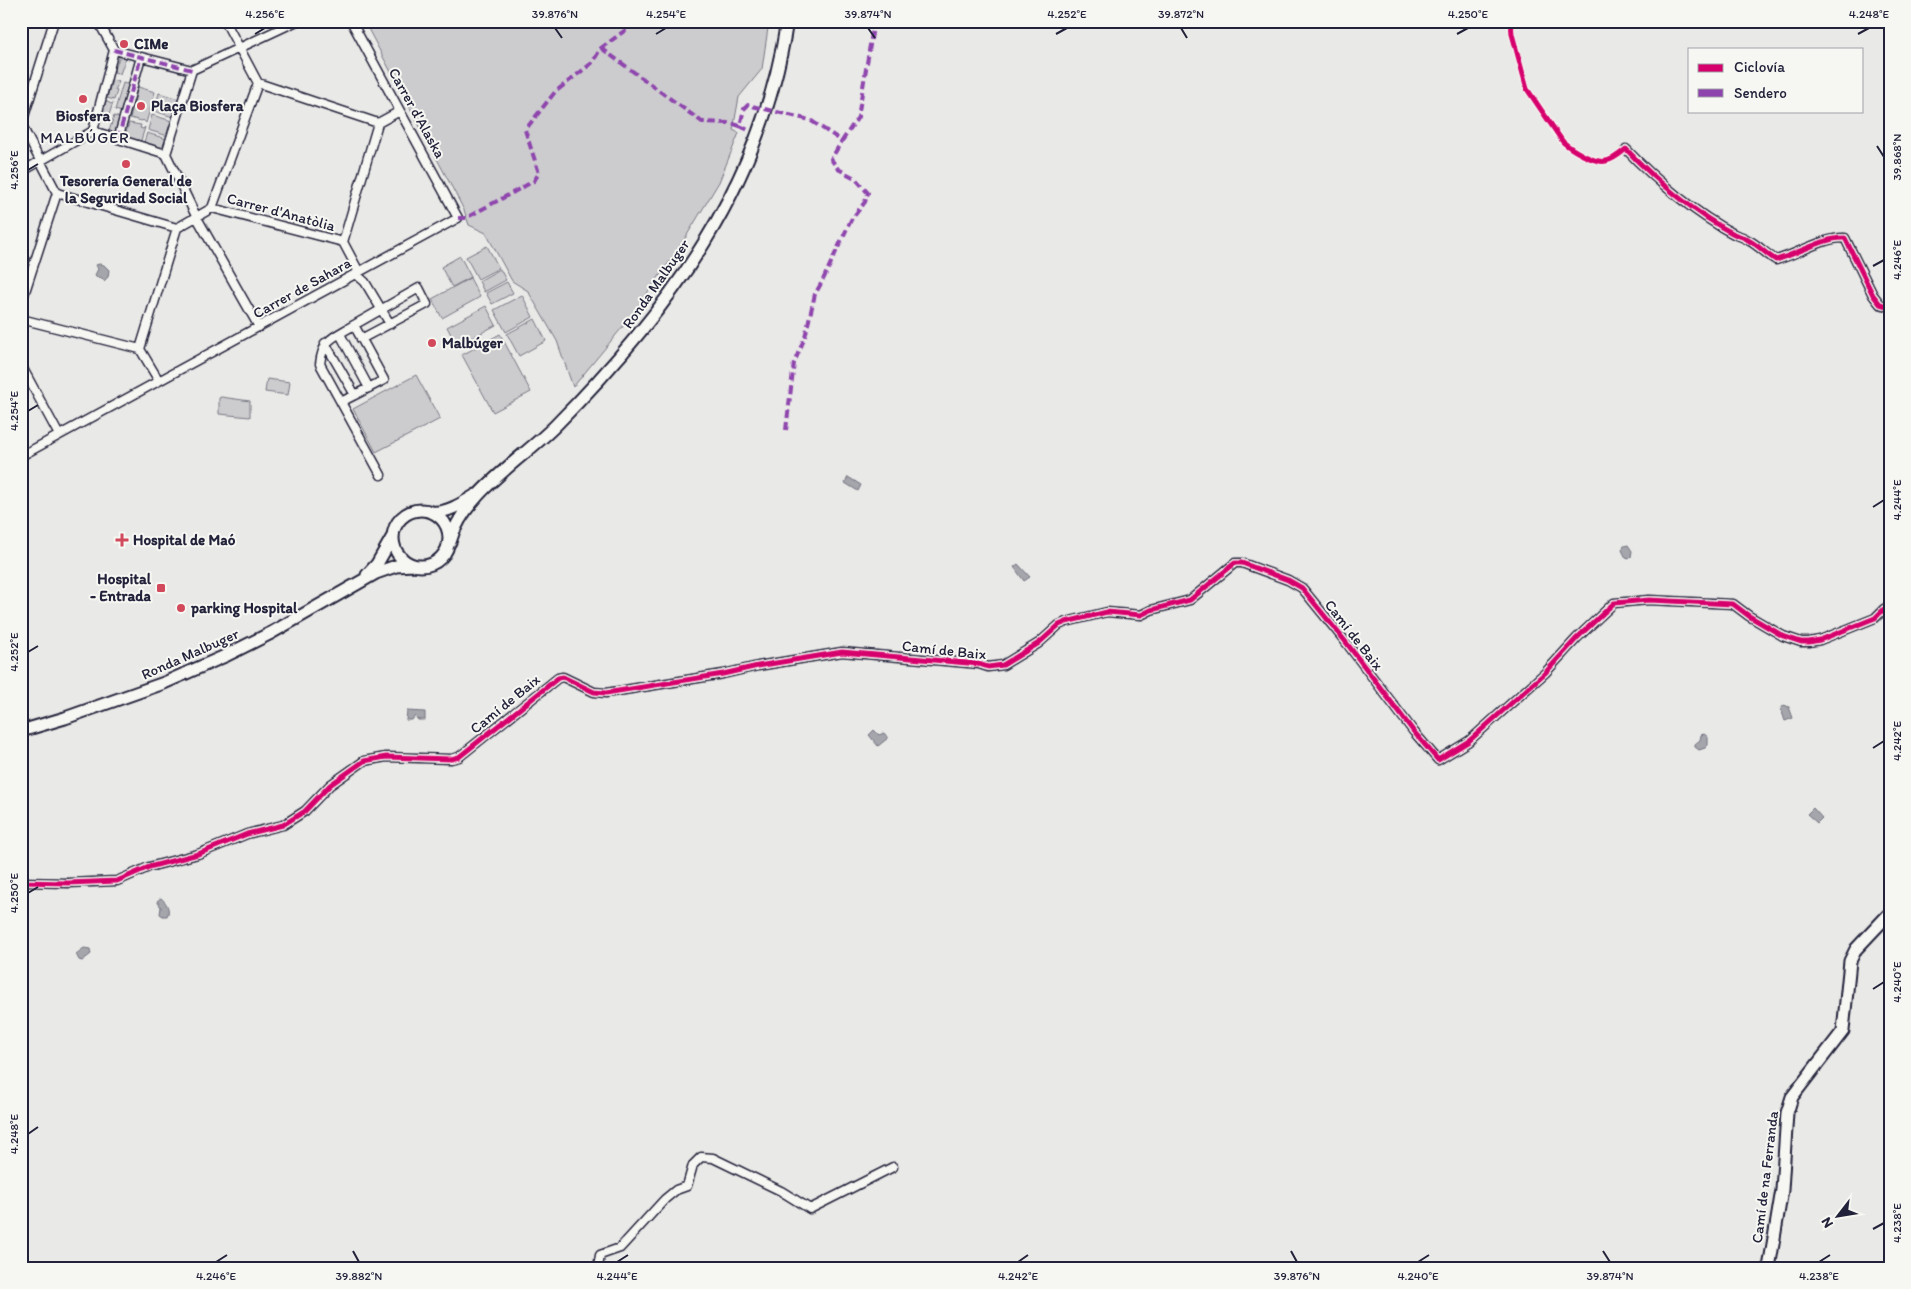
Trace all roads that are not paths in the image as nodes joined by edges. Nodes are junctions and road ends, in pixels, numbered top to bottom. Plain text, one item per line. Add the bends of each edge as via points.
1 (54, 21) edge
2 (98, 21) edge
3 (225, 21) edge
4 (297, 21) edge
5 (351, 21) edge
6 (787, 21) edge
7 (240, 49) junction
8 (114, 50) junction
9 (141, 57) junction
10 (192, 70) junction
11 (258, 82) junction
12 (400, 111) junction
13 (378, 123) junction
14 (22, 126) edge
15 (93, 131) junction
16 (118, 139) junction
17 (1626, 148) dead end
18 (166, 154) junction
19 (41, 161) junction
20 (21, 172) edge
21 (57, 193) junction
22 (212, 208) junction
23 (196, 216) junction
24 (458, 218) joint
25 (177, 228) junction
26 (342, 242) junction
27 (360, 272) junction
28 (21, 304) edge
29 (1890, 307) edge
30 (382, 309) junction
31 (21, 319) edge
32 (390, 324) junction
33 (354, 325) junction
34 (259, 327) junction
35 (340, 334) junction
36 (361, 339) junction
37 (325, 343) junction
38 (140, 349) junction
39 (21, 365) edge
40 (159, 381) junction
41 (369, 388) junction
42 (355, 395) junction
43 (341, 402) junction
44 (59, 435) junction
45 (21, 456) edge
46 (381, 475) dead end
47 (485, 489) junction
48 (430, 512) junction
49 (394, 534) junction
50 (450, 542) junction
51 (413, 565) junction
52 (360, 581) junction
53 (1890, 606) edge
54 (21, 730) edge
55 (21, 882) edge
56 (1890, 914) edge
57 (894, 1167) dead end
58 (598, 1268) edge
59 (1768, 1268) edge

1 - 14 street
2 - 8 street
3 - 7 street
4 - 7 street
5 - 12 street, Carrer d'Alaska
6 - 47 street, Ronda Malbuger via 772,94 736,189 685,274 625,351 554,427
7 - 10 street
7 - 11 street
8 - 9 street
8 - 15 street
9 - 10 street
9 - 16 street
10 - 18 street
11 - 13 street
11 - 22 street, Carrer d'Anatòlia
12 - 13 street
12 - 24 street, Carrer d'Alaska
13 - 26 street, Carrer d'Anatòlia
14 - 19 street
15 - 16 street
15 - 19 street
16 - 18 street
17 - 29 street via 1703,215 1749,240 1776,260 1836,237 1845,238 1873,295 1880,304
18 - 23 street
19 - 20 street
19 - 21 street
21 - 25 street
21 - 28 street
22 - 23 street, Carrer d'Anatòlia
22 - 26 street, Carrer d'Anatòlia
23 - 25 street, Carrer d'Anatòlia
23 - 34 street
24 - 27 street, Carrer de Sahara
25 - 38 street
26 - 27 street, Carrer d'Anatòlia
27 - 30 street
27 - 34 street, Carrer de Sahara
30 - 32 street
30 - 32 street via 419,288 427,304
30 - 33 street
31 - 38 street
32 - 36 street
33 - 35 street
33 - 36 street
34 - 40 street, Carrer de Sahara
35 - 37 street
35 - 41 street
36 - 41 street via 384,380
37 - 42 street
37 - 43 street via 320,364
38 - 40 street
39 - 44 street
40 - 44 street, Carrer de Sahara
41 - 42 street
42 - 43 street
43 - 46 street
44 - 45 street, Carrer de Sahara
47 - 48 street, Ronda Malbuger via 456,507
47 - 50 street, Ronda Malbuger via 458,522
48 - 49 street via 419,510 408,514 399,521
48 - 50 street via 443,520
49 - 51 street via 397,553
49 - 52 street, Ronda Malbuger via 377,564
50 - 51 street via 444,555 434,564
51 - 52 street, Ronda Malbuger via 390,568
52 - 54 street, Ronda Malbuger via 271,633 189,672 104,705
53 - 55 street, Camí de Baix via 1875,618 1820,640 1801,642 1774,631 1733,604 1649,600 1614,603 1469,741 1438,760 1302,588 1288,580 1235,563 1190,600 1141,615 1107,612 1066,622 1017,657 994,667 842,652 606,693 594,692 558,678 459,757 386,757 364,761 330,785 305,811 283,825 149,867 117,881
56 - 59 street, Camí de na Ferranda via 1856,949 1850,961 1841,1035 1792,1097 1787,1113 1782,1190
57 - 58 street via 810,1209 713,1158 700,1158 693,1164 687,1186 665,1199 620,1248 600,1255

